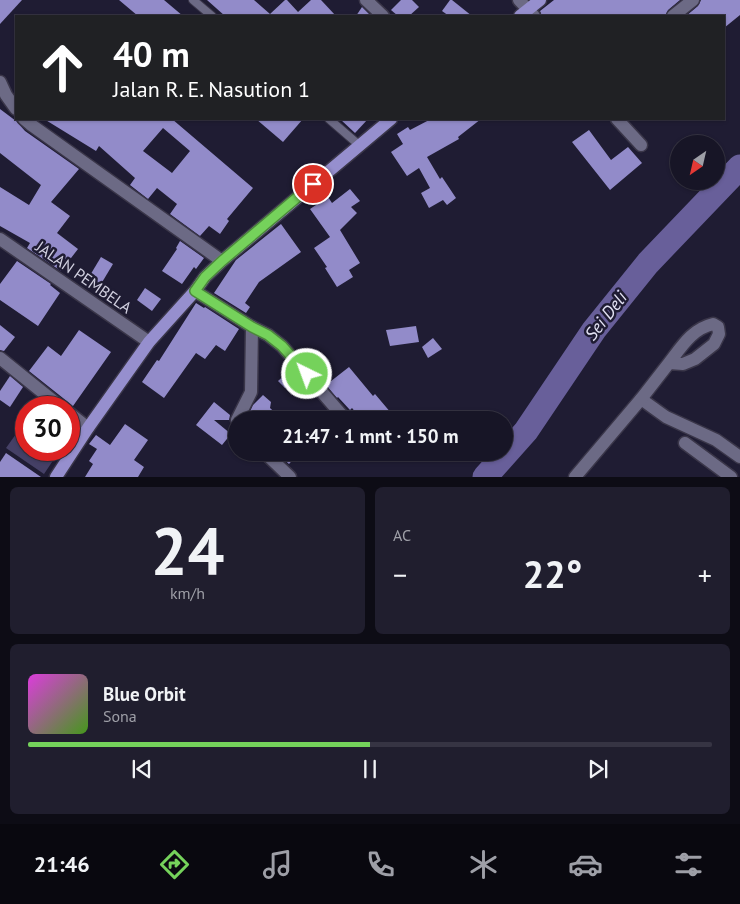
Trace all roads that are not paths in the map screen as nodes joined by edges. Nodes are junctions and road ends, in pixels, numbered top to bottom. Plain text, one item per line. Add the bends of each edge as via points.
1 (193, 0) edge
2 (366, 0) edge
3 (519, 0) edge
4 (540, 0) edge
5 (693, 0) edge
6 (528, 14) edge
7 (211, 15) edge
8 (382, 15) edge
9 (674, 15) edge
10 (0, 82) edge
11 (15, 108) edge
12 (25, 120) edge
13 (330, 120) edge
14 (390, 120) edge
15 (618, 120) edge
16 (359, 145) junction
17 (641, 145) dead end
18 (0, 239) edge
19 (222, 261) junction
20 (195, 291) junction
21 (252, 327) junction
22 (149, 342) junction
23 (0, 358) edge
24 (669, 363) dead end
25 (47, 396) edge
26 (641, 399) junction
27 (242, 411) edge
28 (338, 411) edge
29 (80, 422) edge
30 (88, 428) junction
31 (685, 443) dead end
32 (729, 449) junction
33 (740, 457) edge
34 (274, 461) edge
35 (717, 466) junction
36 (56, 476) edge
37 (290, 476) edge
38 (575, 476) edge
39 (731, 476) edge

1 - 7 lane
2 - 8 street
3 - 6 street
4 - 6 main road
5 - 9 street
10 - 11 street
12 - 19 street
13 - 16 lane
14 - 16 main road
15 - 17 street
16 - 19 main road
18 - 22 street, JALAN PEMBELA
19 - 20 main road
20 - 21 street
20 - 22 main road
21 - 27 street via 251,392
21 - 28 street via 282,346
22 - 30 main road
23 - 25 street
24 - 26 street
26 - 32 street via 666,417
26 - 38 street
29 - 30 street
30 - 36 main road
31 - 35 street
32 - 33 street
32 - 35 street
34 - 37 street
35 - 39 street

